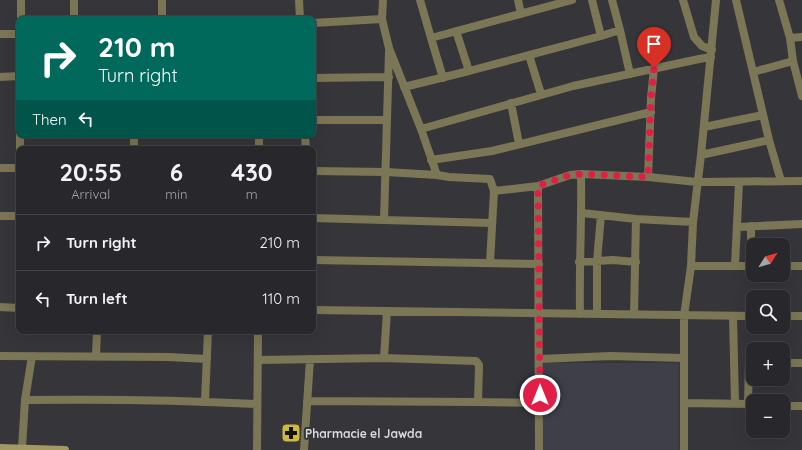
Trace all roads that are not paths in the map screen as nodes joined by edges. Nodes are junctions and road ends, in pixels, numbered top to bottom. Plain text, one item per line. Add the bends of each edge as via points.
1 (21, 0) edge
2 (74, 0) edge
3 (162, 0) edge
4 (299, 0) edge
5 (385, 0) edge
6 (420, 0) edge
7 (518, 0) edge
8 (572, 0) edge
9 (592, 0) edge
10 (612, 0) edge
11 (683, 0) edge
12 (716, 0) edge
13 (736, 0) edge
14 (779, 0) edge
15 (544, 4) edge
16 (521, 14) junction
17 (21, 16) edge
18 (74, 16) edge
19 (162, 16) edge
20 (300, 16) edge
21 (382, 19) junction
22 (316, 24) edge
23 (620, 30) junction
24 (456, 31) junction
25 (0, 34) edge
26 (16, 34) edge
27 (601, 36) junction
28 (802, 37) edge
29 (431, 38) junction
30 (790, 38) junction
31 (389, 48) junction
32 (711, 54) junction
33 (529, 56) junction
34 (793, 61) junction
35 (654, 68) junction
36 (469, 71) junction
37 (753, 72) junction
38 (630, 74) junction
39 (16, 76) edge
40 (0, 77) edge
41 (389, 77) junction
42 (316, 78) edge
43 (443, 78) junction
44 (404, 87) junction
45 (541, 94) junction
46 (802, 96) edge
47 (511, 103) junction
48 (651, 112) junction
49 (763, 114) junction
50 (316, 120) edge
51 (387, 120) junction
52 (704, 127) junction
53 (421, 129) junction
54 (769, 140) junction
55 (519, 144) junction
56 (701, 155) junction
57 (431, 160) junction
58 (0, 168) edge
59 (16, 168) edge
60 (316, 171) edge
61 (386, 172) junction
62 (581, 174) junction
63 (436, 175) junction
64 (648, 177) junction
65 (781, 181) junction
66 (802, 181) edge
67 (697, 182) junction
68 (739, 182) junction
69 (538, 186) junction
70 (494, 191) junction
71 (582, 213) junction
72 (601, 215) junction
73 (0, 216) edge
74 (16, 216) edge
75 (316, 218) edge
76 (636, 219) junction
77 (384, 220) junction
78 (693, 222) junction
79 (491, 223) junction
80 (802, 224) edge
81 (738, 226) junction
82 (751, 226) junction
83 (751, 238) edge
84 (316, 260) edge
85 (597, 261) junction
86 (579, 262) junction
87 (636, 262) junction
88 (490, 263) junction
89 (539, 264) junction
90 (691, 266) junction
91 (735, 266) junction
92 (746, 266) edge
93 (790, 266) edge
94 (802, 266) edge
95 (0, 307) edge
96 (16, 308) edge
97 (316, 310) edge
98 (387, 311) junction
99 (540, 314) junction
100 (580, 314) junction
101 (597, 314) junction
102 (634, 314) junction
103 (684, 316) junction
104 (733, 316) junction
105 (746, 316) edge
106 (790, 316) edge
107 (802, 316) edge
108 (97, 334) edge
109 (208, 334) edge
110 (258, 334) edge
111 (0, 356) edge
112 (32, 356) junction
113 (96, 356) junction
114 (384, 358) junction
115 (683, 358) junction
116 (207, 359) junction
117 (310, 359) junction
118 (540, 359) junction
119 (258, 360) junction
120 (735, 362) junction
121 (746, 362) edge
122 (790, 363) edge
123 (802, 363) edge
124 (25, 400) junction
125 (206, 401) junction
126 (308, 401) junction
127 (478, 402) junction
128 (540, 403) junction
129 (684, 403) junction
130 (735, 403) junction
131 (257, 404) junction
132 (746, 404) edge
133 (790, 406) edge
134 (802, 406) edge
135 (0, 448) edge
136 (22, 448) junction
137 (65, 450) edge
138 (257, 450) edge
139 (304, 450) edge
140 (540, 450) edge
141 (684, 450) edge

1 - 17 street
2 - 18 street
3 - 19 street
4 - 20 street
5 - 21 street
6 - 29 street
7 - 16 street
8 - 15 street
9 - 27 street
10 - 23 street
11 - 32 street via 694,37
12 - 32 street
13 - 37 street
14 - 30 street
15 - 16 street
16 - 24 street
21 - 22 street
21 - 31 street
23 - 27 street
23 - 38 street
24 - 29 street
24 - 36 street
25 - 26 street
27 - 33 street
28 - 30 street
29 - 43 street
30 - 34 street
31 - 41 street
31 - 44 street
32 - 35 street
32 - 52 street
33 - 36 street
33 - 45 street
34 - 37 street
34 - 46 street
35 - 38 street
35 - 48 street
36 - 43 street
37 - 49 street
38 - 45 street
39 - 40 street
41 - 42 street
41 - 51 street
43 - 44 street
44 - 53 street
45 - 47 street
47 - 53 street
47 - 55 street
48 - 55 street
48 - 64 street
49 - 52 street
49 - 54 street
50 - 51 street
51 - 61 street
52 - 56 street
53 - 57 street
54 - 56 street
54 - 65 street
55 - 57 street via 492,151
56 - 67 street
57 - 63 street
58 - 59 street
60 - 61 street
61 - 63 street
61 - 77 street
62 - 64 street
62 - 69 street
62 - 71 street
63 - 70 street via 490,178
64 - 67 street
65 - 66 street
65 - 68 street
67 - 68 street
67 - 78 street
68 - 81 street
69 - 70 street
69 - 89 street
70 - 79 street
71 - 72 street
71 - 86 street
72 - 76 street
72 - 85 street
73 - 74 street
75 - 77 street
76 - 78 street
76 - 87 street
77 - 79 street
78 - 90 street
79 - 88 street
80 - 82 street
81 - 82 street
81 - 91 street
82 - 83 street
84 - 88 street
85 - 86 street
85 - 87 street
85 - 101 street
86 - 100 street
87 - 102 street
88 - 89 street
89 - 99 street
90 - 91 street
90 - 103 street
91 - 92 street
93 - 94 street
95 - 96 street
97 - 98 street
98 - 99 street
98 - 114 street
99 - 100 street
99 - 118 street
100 - 101 street
101 - 102 street
102 - 103 street
103 - 104 street
103 - 115 street
104 - 105 street
104 - 120 street
106 - 107 street
108 - 113 street
109 - 116 street
110 - 119 street
111 - 112 street
112 - 113 street
112 - 124 street
113 - 116 street
114 - 117 street
114 - 127 street via 476,361 479,365
115 - 118 street via 610,356
115 - 129 street
116 - 125 street
117 - 119 street
117 - 126 street
118 - 128 street
119 - 131 street
120 - 121 street
120 - 130 street
122 - 123 street
124 - 125 street
124 - 136 street
125 - 131 street
126 - 127 street
126 - 139 street
127 - 128 street
128 - 140 street
129 - 130 street
129 - 141 street
130 - 132 street
131 - 138 street
133 - 134 street
135 - 136 street
136 - 137 street

